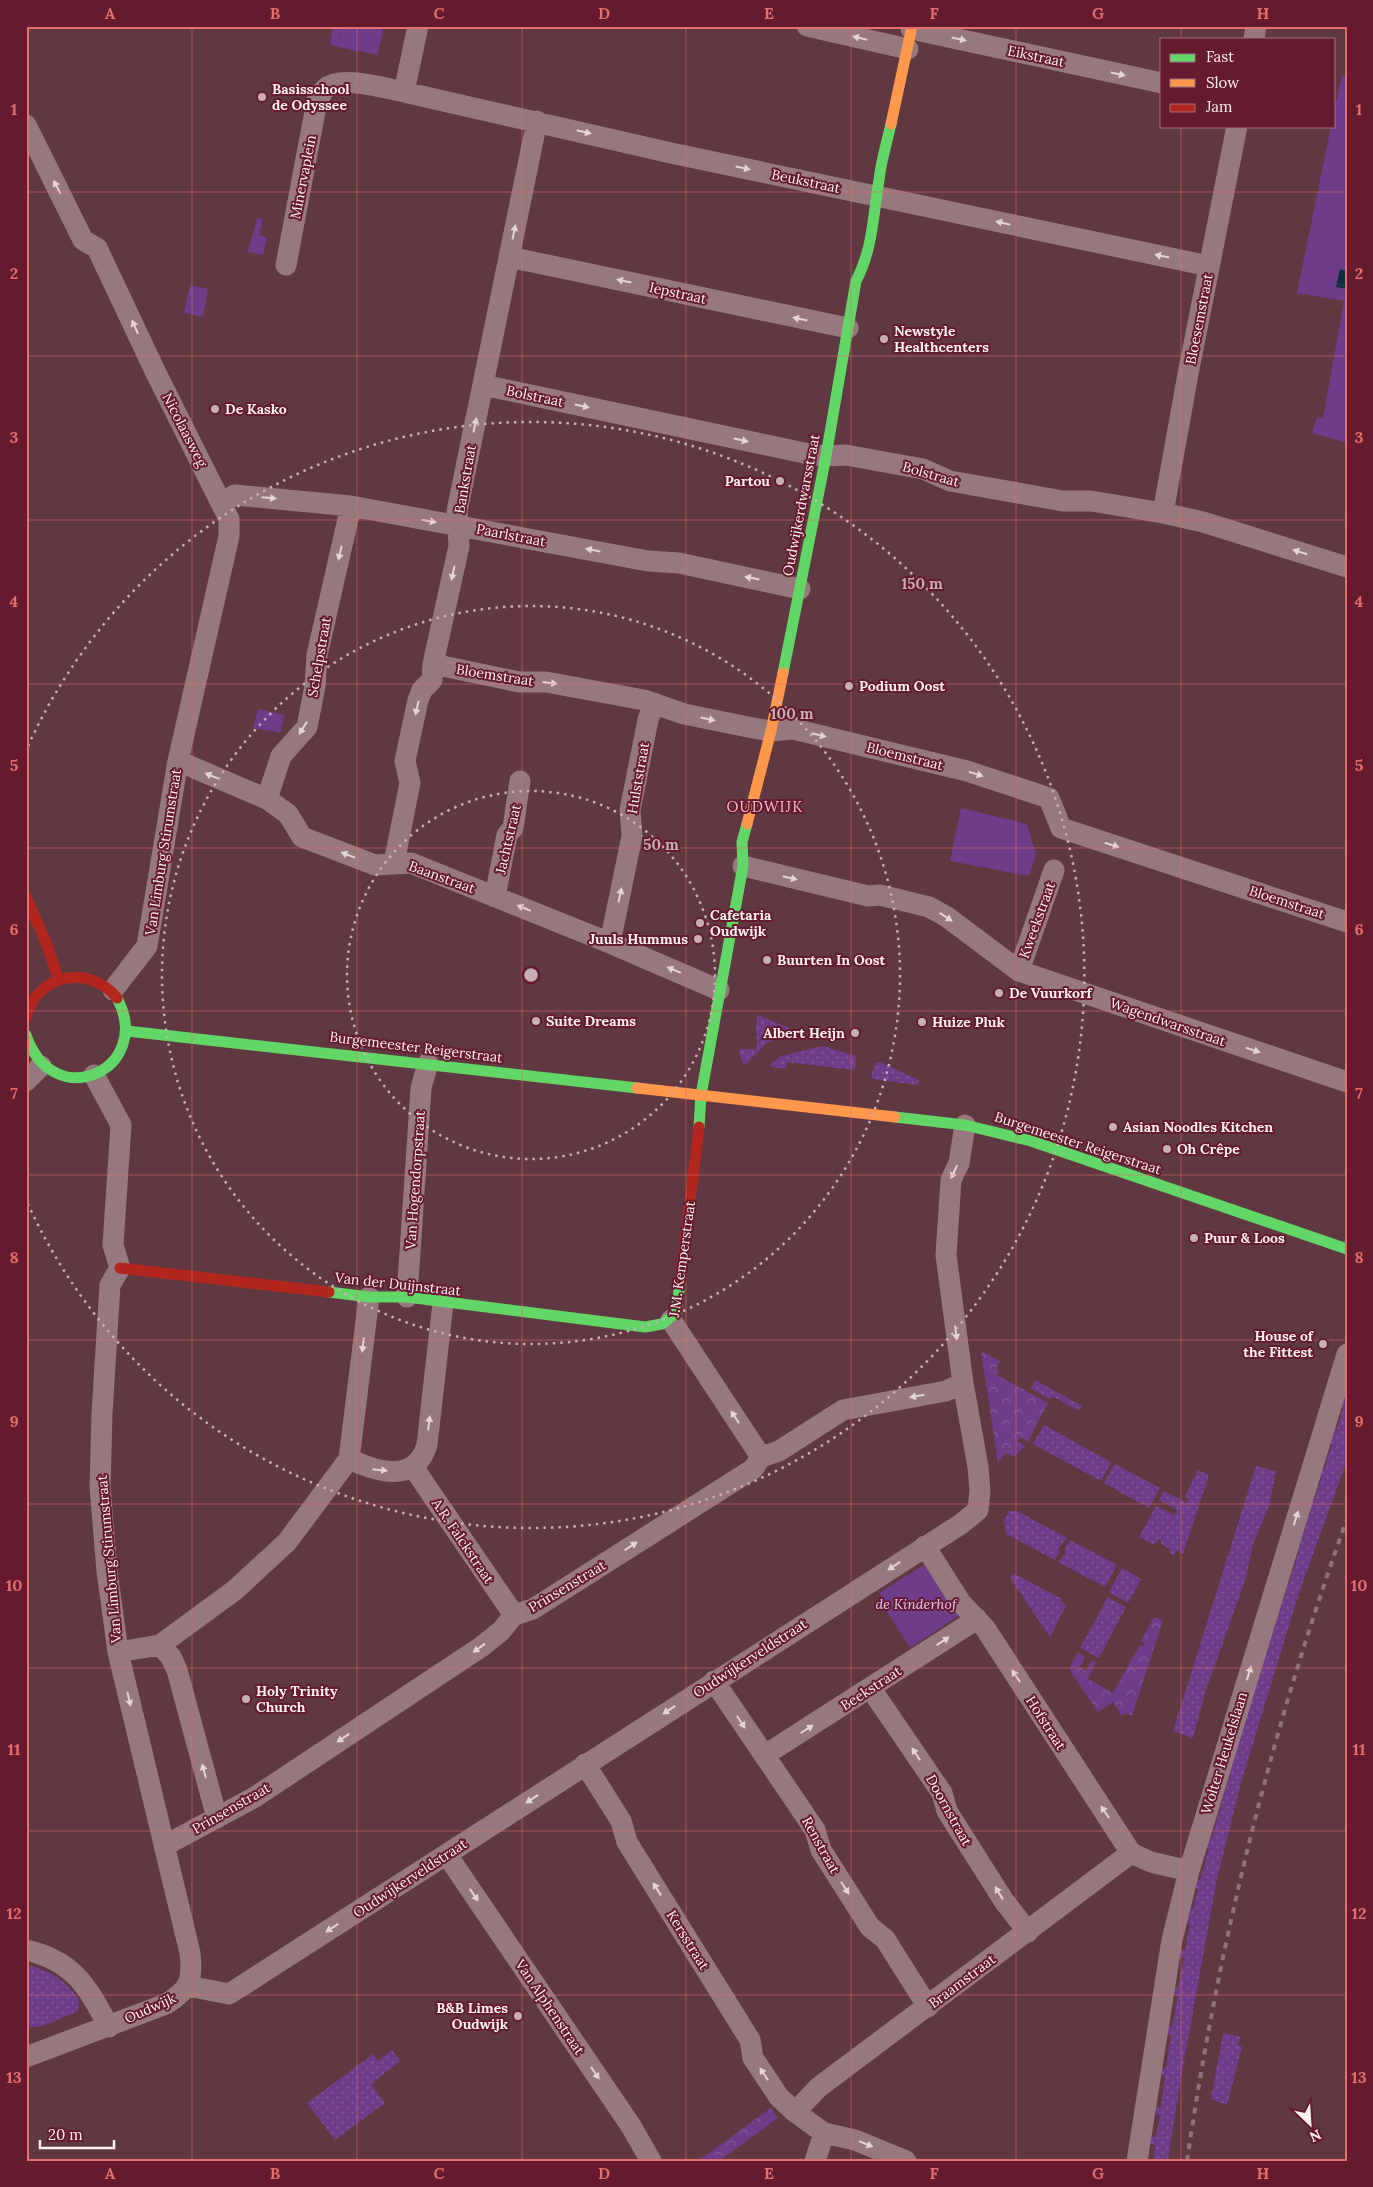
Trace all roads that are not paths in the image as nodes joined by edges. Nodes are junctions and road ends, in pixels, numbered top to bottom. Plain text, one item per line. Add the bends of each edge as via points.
1 (418, 26) edge
2 (807, 26) edge
3 (910, 35) edge
4 (1160, 83) edge
5 (404, 92) junction
6 (537, 121) junction
7 (26, 125) edge
8 (1237, 128) edge
9 (876, 195) junction
10 (509, 256) junction
11 (286, 265) dead end
12 (1210, 266) junction
13 (848, 328) junction
14 (483, 385) junction
15 (826, 456) junction
16 (222, 502) junction
17 (350, 506) junction
18 (1164, 513) junction
19 (457, 525) junction
20 (1347, 567) edge
21 (800, 589) junction
22 (433, 664) junction
23 (654, 703) junction
24 (771, 731) junction
25 (178, 762) junction
26 (520, 781) dead end
27 (268, 799) junction
28 (394, 863) junction
29 (743, 866) junction
30 (1054, 870) dead end
31 (26, 897) edge
32 (494, 897) junction
33 (1347, 922) edge
34 (610, 943) junction
35 (1019, 970) junction
36 (58, 978) junction
37 (112, 990) junction
38 (719, 990) junction
39 (26, 1017) edge
40 (127, 1031) junction
41 (26, 1035) edge
42 (428, 1063) junction
43 (41, 1066) junction
44 (94, 1074) junction
45 (26, 1081) edge
46 (1347, 1082) edge
47 (701, 1095) junction
48 (965, 1125) junction
49 (1347, 1249) edge
50 (120, 1268) junction
51 (369, 1297) junction
52 (407, 1297) junction
53 (443, 1303) junction
54 (671, 1320) junction
55 (1345, 1360) edge
56 (963, 1383) junction
57 (761, 1457) junction
58 (349, 1459) junction
59 (413, 1467) junction
60 (925, 1546) junction
61 (514, 1615) junction
62 (977, 1619) junction
63 (160, 1645) junction
64 (118, 1652) junction
65 (714, 1681) junction
66 (871, 1688) junction
67 (765, 1755) junction
68 (585, 1764) junction
69 (216, 1818) junction
70 (164, 1846) junction
71 (1131, 1853) junction
72 (447, 1855) junction
73 (1188, 1871) junction
74 (1028, 1932) junction
75 (26, 1950) edge
76 (188, 1986) junction
77 (928, 2006) junction
78 (109, 2027) junction
79 (26, 2057) edge
80 (795, 2112) junction
81 (824, 2133) junction
82 (651, 2161) edge
83 (815, 2161) edge
84 (906, 2161) edge
85 (1137, 2161) edge

1 - 5 street
3 -> 2 street, Eikstraat
3 -> 4 street, Eikstraat
3 - 9 street, Oudwijkerdwarsstraat
5 - 6 street, Beukstraat
5 - 11 street, Minervaplein via 351,82 336,82 325,88 317,101
6 -> 9 street, Beukstraat via 671,153
10 -> 6 street, Bankstraat
16 -> 7 street, Nicolaasweg via 97,248 83,240
8 - 12 street, Bloesemstraat
12 -> 9 street, Beukstraat
9 - 13 street, Oudwijkerdwarsstraat via 873,228 864,269 856,280
13 -> 10 street, Iepstraat
10 - 14 street, Bankstraat
12 - 18 street, Bloesemstraat
13 - 15 street, Oudwijkerdwarsstraat
14 -> 15 street, Bolstraat
19 -> 14 street, Bankstraat via 457,511
15 - 18 street, Bolstraat via 846,455 923,469 950,481 1063,501 1091,501
15 - 21 street, Oudwijkerdwarsstraat
16 -> 17 street, Paarlstraat via 235,495
16 - 25 street, Nicolaasweg via 228,518 229,536
17 -> 19 street, Paarlstraat
17 -> 27 street, Schelpstraat via 317,655 307,727 281,756
20 -> 18 street, Bolstraat
21 -> 19 street, Paarlstraat via 679,563 648,561
19 -> 22 street, Bankstraat via 459,546
21 - 24 street, Oudwijkerdwarsstraat
22 -> 23 street, Bloemstraat via 519,682 546,682
22 -> 28 street, Bankstraat via 432,680 418,700 405,761 410,784
23 -> 24 street, Bloemstraat via 684,714
34 -> 23 street, Hulststraat via 632,836 630,810
24 - 29 street, Oudwijkerdwarsstraat via 742,842
24 -> 33 street, Bloemstraat via 793,729 967,771 1031,792 1049,798 1061,828
27 -> 25 street, Baanstraat
25 - 37 street, Van Limburg Stirumstraat via 147,946
26 - 32 street, Jachtstraat
28 -> 27 street, Baanstraat via 376,865 302,837 288,814
28 - 32 street, Baanstraat via 411,863
29 -> 35 street, Wagendwarsstraat via 868,896 880,895 930,907
29 - 38 street, Oudwijkerdwarsstraat
30 - 35 street, Kweekstraat
31 - 36 street
34 -> 32 street, Baanstraat
38 -> 34 street, Baanstraat
35 -> 46 street, Wagendwarsstraat
36 - 37 street via 87,976
36 - 39 street via 33,999
37 - 40 street via 121,1002
38 - 47 street
40 - 42 street, Burgemeester Reigerstraat
40 - 44 street via 117,1058
41 - 43 street
42 - 47 street, Burgemeester Reigerstraat
42 - 52 street, Van Hogendorpstraat via 421,1088
43 - 44 street via 64,1076 79,1078
43 - 45 street
44 - 50 street via 121,1125 113,1245
47 - 48 street, Burgemeester Reigerstraat
47 - 54 street, J.M. Kemperstraat via 680,1290 676,1313
48 - 49 street, Burgemeester Reigerstraat via 1032,1141
48 -> 56 street, Oudwijkerveldstraat via 959,1163 951,1180 946,1248
50 - 51 street, Van der Duijnstraat
50 - 64 street, Van Limburg Stirumstraat via 110,1285 100,1487
51 - 52 street, Van der Duijnstraat
51 -> 58 street
52 - 53 street, Van der Duijnstraat
53 - 54 street, Van der Duijnstraat via 646,1327 659,1326
59 -> 53 street via 423,1456 427,1445
57 -> 54 street, J.M. Kemperstraat
73 -> 55 street, Wolter Heukelslaan
56 -> 57 street, Prinsenstraat via 946,1391 843,1410 779,1451
56 - 60 street, Oudwijkerveldstraat via 978,1467 978,1510
61 -> 57 street, Prinsenstraat via 533,1609 753,1469
58 -> 59 street via 371,1469 398,1472
58 - 63 street via 287,1542 235,1590
59 - 61 street, A.R. Falckstraat
60 - 62 street, Hofstraat via 961,1603
60 -> 65 street, Oudwijkerveldstraat
61 -> 69 street, Prinsenstraat via 501,1631 480,1647 255,1797
66 -> 62 street, Beekstraat
71 -> 62 street, Hofstraat
63 - 64 street
69 -> 63 street via 176,1670 171,1657
64 -> 70 street, Van Limburg Stirumstraat
65 -> 67 street, Renstraat
65 -> 68 street, Oudwijkerveldstraat
67 -> 66 street, Beekstraat
74 -> 66 street, Doornstraat via 1004,1901 947,1811 942,1793
67 -> 77 street, Renstraat via 815,1830 821,1850 870,1927 884,1938
68 -> 72 street, Oudwijkerveldstraat
80 -> 68 street, Kersstraat via 779,2097 753,2058 750,2040 627,1842 621,1821
69 - 70 street, Prinsenstraat
70 - 76 street, Van Limburg Stirumstraat via 190,1953 192,1969
71 - 73 street via 1151,1862
71 - 74 street, Braamstraat
72 -> 76 street, Oudwijkerveldstraat via 229,1994
72 -> 82 street, Van Alphenstraat
73 - 85 street, Wolter Heukelslaan via 1172,1940
74 - 77 street, Braamstraat
75 - 78 street, Oudwijk via 54,1958 71,1971 90,1991
76 - 78 street, Oudwijk via 166,2004
77 - 80 street, Braamstraat via 819,2087
78 - 79 street, Oudwijk
80 - 81 street, Kersstraat
81 - 83 street
81 -> 84 street via 855,2140

